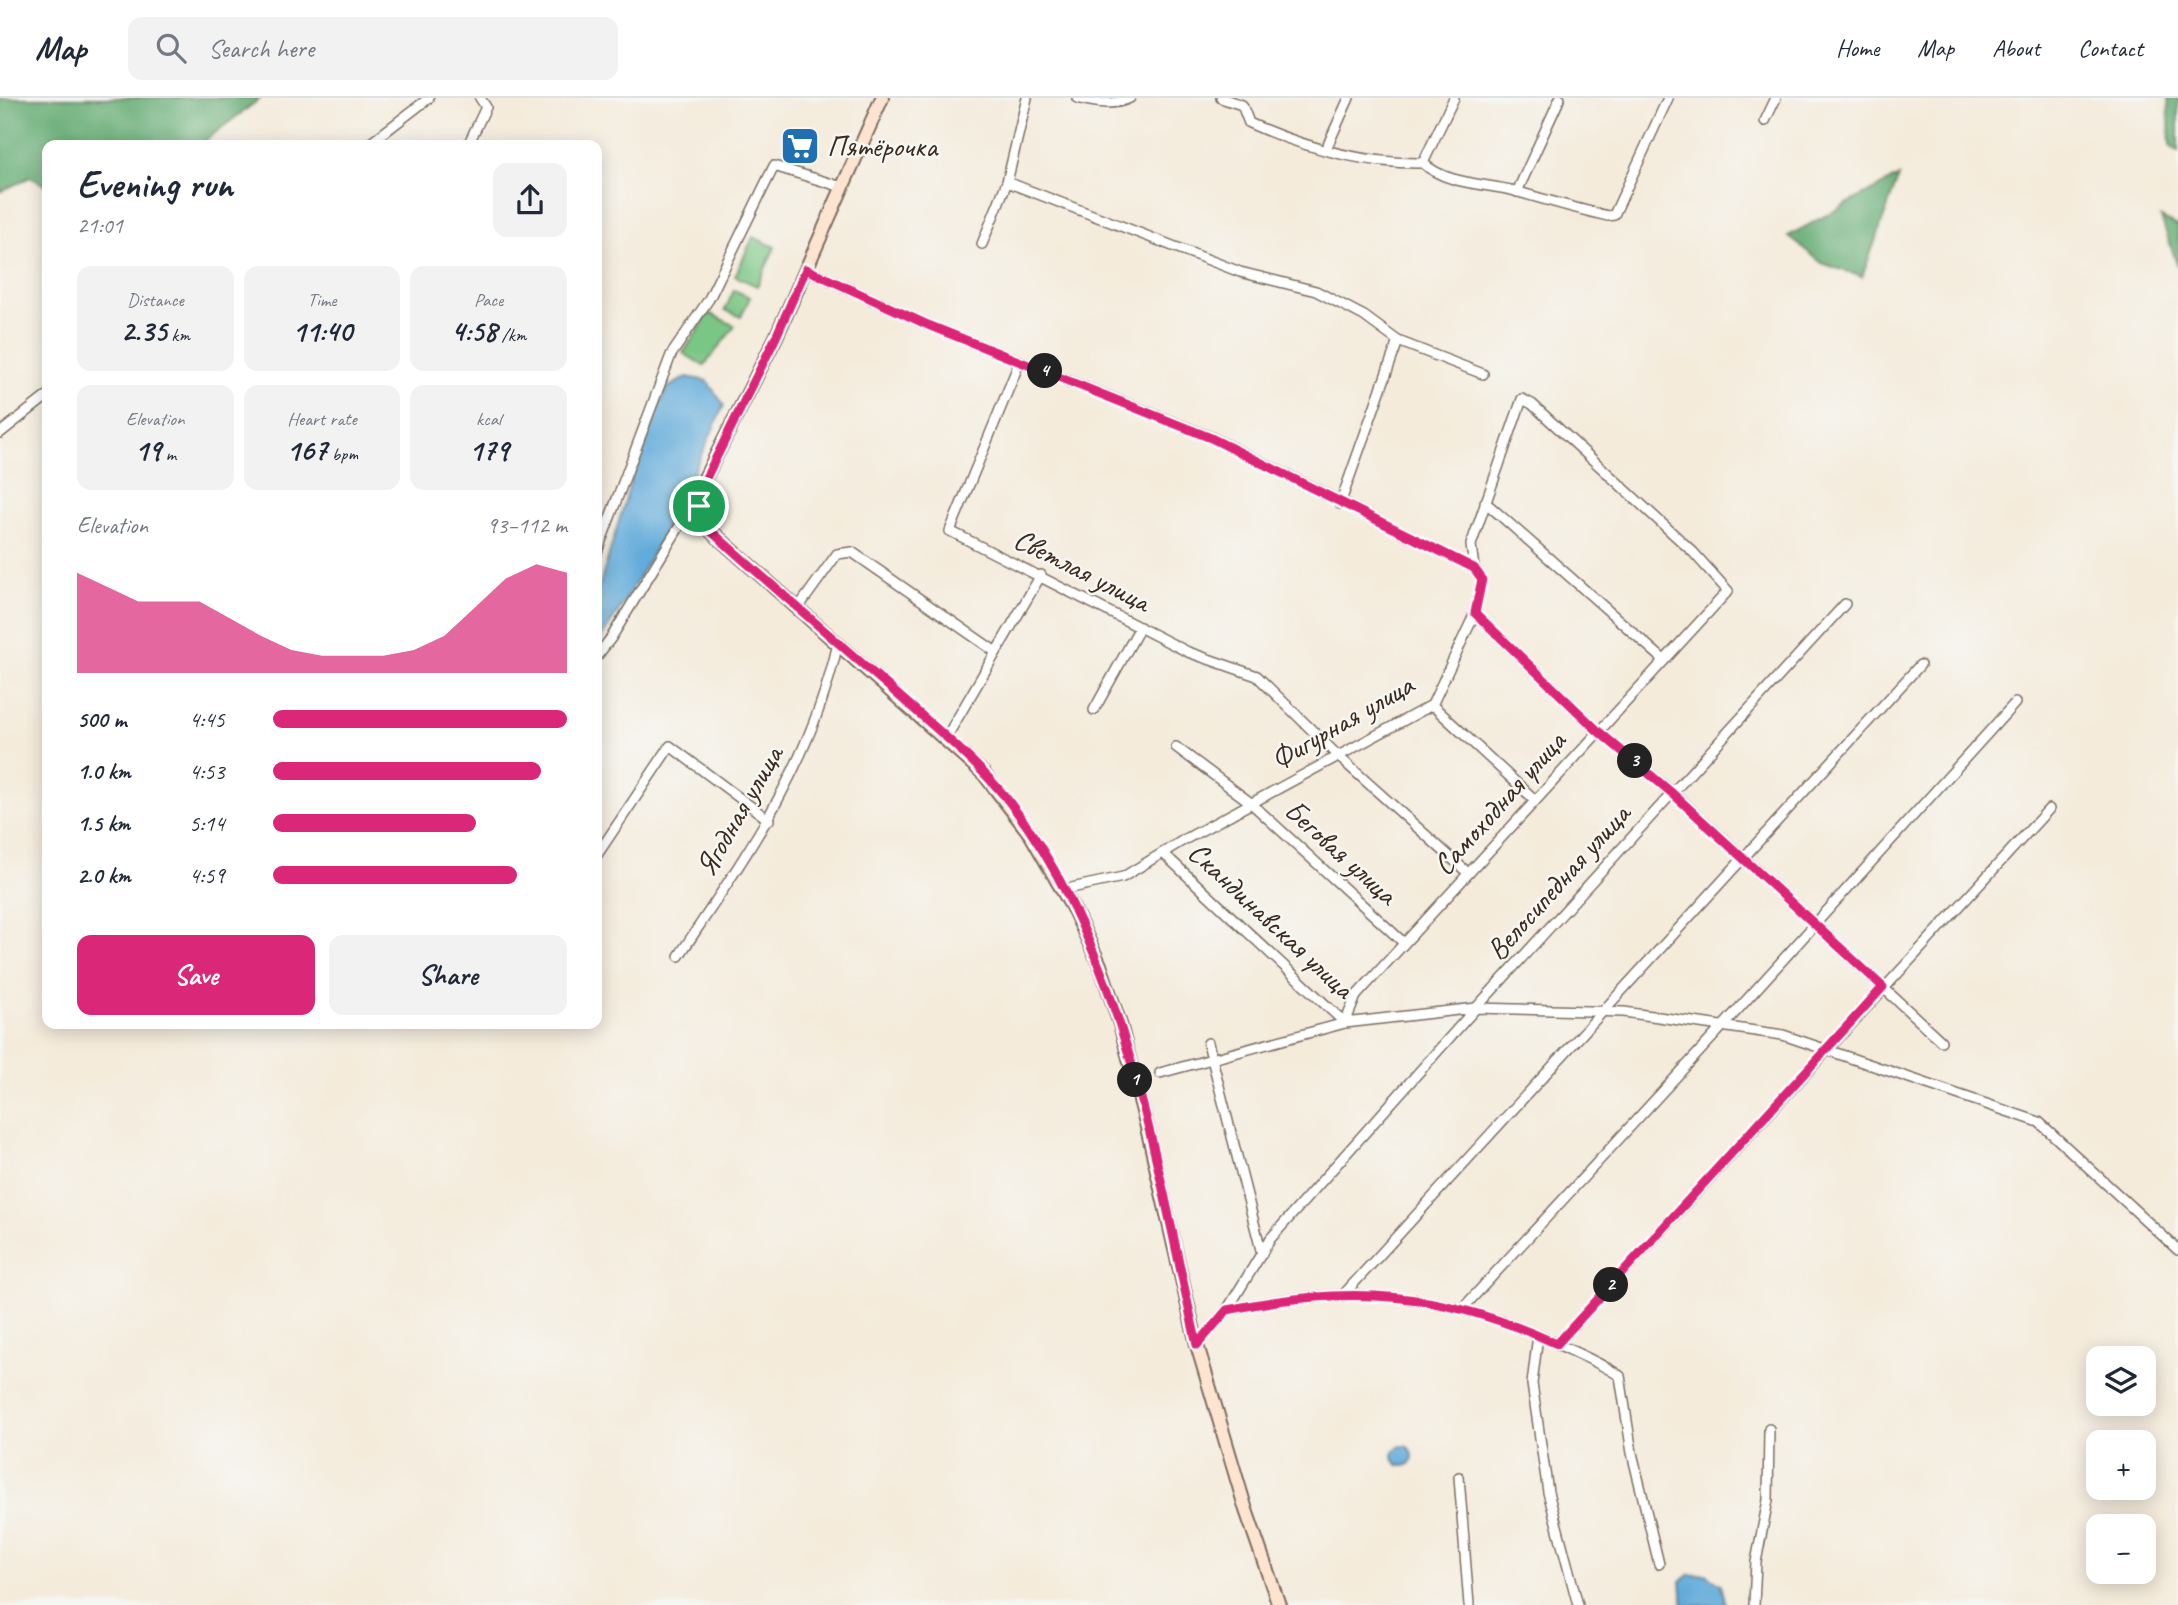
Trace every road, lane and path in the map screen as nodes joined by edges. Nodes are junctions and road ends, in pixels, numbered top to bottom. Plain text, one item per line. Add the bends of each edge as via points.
1 (429, 98) edge
2 (480, 98) edge
3 (883, 98) edge
4 (1027, 98) edge
5 (1077, 98) edge
6 (1130, 98) edge
7 (1221, 98) edge
8 (1349, 98) edge
9 (1454, 98) edge
10 (1560, 98) edge
11 (1668, 98) edge
12 (1776, 98) edge
13 (1243, 102) edge
14 (1765, 121) dead end
15 (374, 140) edge
16 (470, 140) edge
17 (1326, 149) junction
18 (1423, 163) junction
19 (1007, 182) junction
20 (842, 187) junction
21 (1517, 192) junction
22 (982, 244) dead end
23 (806, 269) junction
24 (1398, 341) junction
25 (1020, 361) junction
26 (1483, 374) dead end
27 (42, 400) edge
28 (0, 433) edge
29 (1485, 502) junction
30 (1340, 504) junction
31 (699, 506) junction
32 (602, 539) edge
33 (1474, 568) junction
34 (1041, 575) junction
35 (1728, 592) joint
36 (1846, 604) dead end
37 (798, 608) junction
38 (1475, 613) junction
39 (1140, 627) junction
40 (838, 643) junction
41 (602, 650) edge
42 (996, 652) junction
43 (1664, 660) junction
44 (1920, 665) dead end
45 (2015, 703) dead end
46 (1432, 705) junction
47 (1094, 710) dead end
48 (1598, 731) junction
49 (946, 738) junction
50 (1176, 747) dead end
51 (1338, 756) junction
52 (1672, 793) junction
53 (1535, 800) junction
54 (1251, 803) junction
55 (2049, 809) dead end
56 (769, 820) junction
57 (602, 848) edge
58 (1163, 853) junction
59 (1743, 858) junction
60 (1468, 873) junction
61 (1062, 890) junction
62 (1814, 925) junction
63 (1404, 943) junction
64 (680, 956) dead end
65 (1883, 987) junction
66 (1476, 1008) junction
67 (1604, 1011) junction
68 (1345, 1023) junction
69 (1723, 1026) junction
70 (1941, 1041) dead end
71 (1208, 1043) dead end
72 (1826, 1049) junction
73 (1212, 1059) junction
74 (1160, 1073) dead end
75 (2178, 1250) edge
76 (1262, 1254) junction
77 (1344, 1294) junction
78 (1463, 1308) junction
79 (1227, 1310) junction
80 (1538, 1335) junction
81 (1557, 1344) junction
82 (1197, 1345) junction
83 (1769, 1429) dead end
84 (1459, 1477) dead end
85 (1659, 1564) dead end
86 (1279, 1605) edge
87 (1469, 1605) edge
88 (1578, 1605) edge
89 (1754, 1605) edge

1 - 15 street
2 - 16 street via 486,107
3 - 20 street
4 - 19 street
5 - 6 street via 1120,103
7 - 13 street
8 - 17 street
9 - 18 street
10 - 21 street
11 - 21 street via 1614,215
12 - 14 street
13 - 17 street via 1249,123
17 - 18 street via 1387,162
18 - 21 street via 1434,173
19 - 22 street
19 - 24 street via 1240,272 1316,291 1364,316
20 - 23 street
20 - 32 street via 774,166 709,299 671,355
23 - 25 street
23 - 31 street via 706,476
24 - 26 street
24 - 30 street
25 - 30 street via 1211,438
25 - 34 street, Светлая улица via 950,531
27 - 28 street
29 - 33 street, Фигурная улица via 1471,545
29 - 35 street, Фигурная улица via 1522,399 1693,552
29 - 43 street
30 - 33 street
31 - 37 street via 712,532
31 - 41 street via 687,514
33 - 38 street, Фигурная улица via 1482,579
34 - 39 street, Светлая улица
34 - 42 street
35 - 43 street, Самоходная улица
36 - 52 street, Велосипедная улица
37 - 40 street
37 - 42 street via 836,554 852,552
38 - 46 street, Фигурная улица
38 - 48 street
39 - 47 street
39 - 51 street, Светлая улица via 1188,652 1257,676
40 - 49 street
40 - 56 street, Ягодная улица via 828,689
42 - 49 street
43 - 48 street, Самоходная улица
44 - 59 street
45 - 62 street
46 - 51 street, Фигурная улица
46 - 53 street
48 - 52 street
48 - 53 street, Самоходная улица
49 - 61 street via 1007,800
50 - 54 street, Беговая улица
51 - 54 street, Фигурная улица
51 - 60 street, Светлая улица
52 - 59 street
52 - 66 street, Велосипедная улица
53 - 60 street, Самоходная улица
54 - 58 street, Фигурная улица
54 - 63 street, Беговая улица
55 - 65 street
56 - 57 street via 670,746
56 - 64 street, Ягодная улица
58 - 61 street, Фигурная улица via 1123,877
58 - 68 street, Скандинавская улица
59 - 62 street
59 - 67 street
60 - 63 street, Самоходная улица
61 - 82 street via 1111,994
62 - 65 street
62 - 69 street
63 - 68 street, Самоходная улица via 1356,996
65 - 70 street
65 - 72 street
66 - 67 street
66 - 68 street
66 - 76 street, Велосипедная улица via 1271,1238
67 - 69 street
67 - 77 street
68 - 73 street
69 - 72 street via 1783,1035
69 - 78 street
71 - 73 street
72 - 75 street via 2039,1122
72 - 81 street
73 - 74 street
73 - 76 street
76 - 79 street, Велосипедная улица
77 - 78 street via 1385,1295
77 - 79 street
78 - 80 street
79 - 82 street, Велосипедная улица
80 - 81 street
80 - 88 street via 1532,1384 1548,1492
81 - 85 street via 1620,1376 1632,1453
82 - 86 street
83 - 89 street via 1768,1500 1756,1562
84 - 87 street

